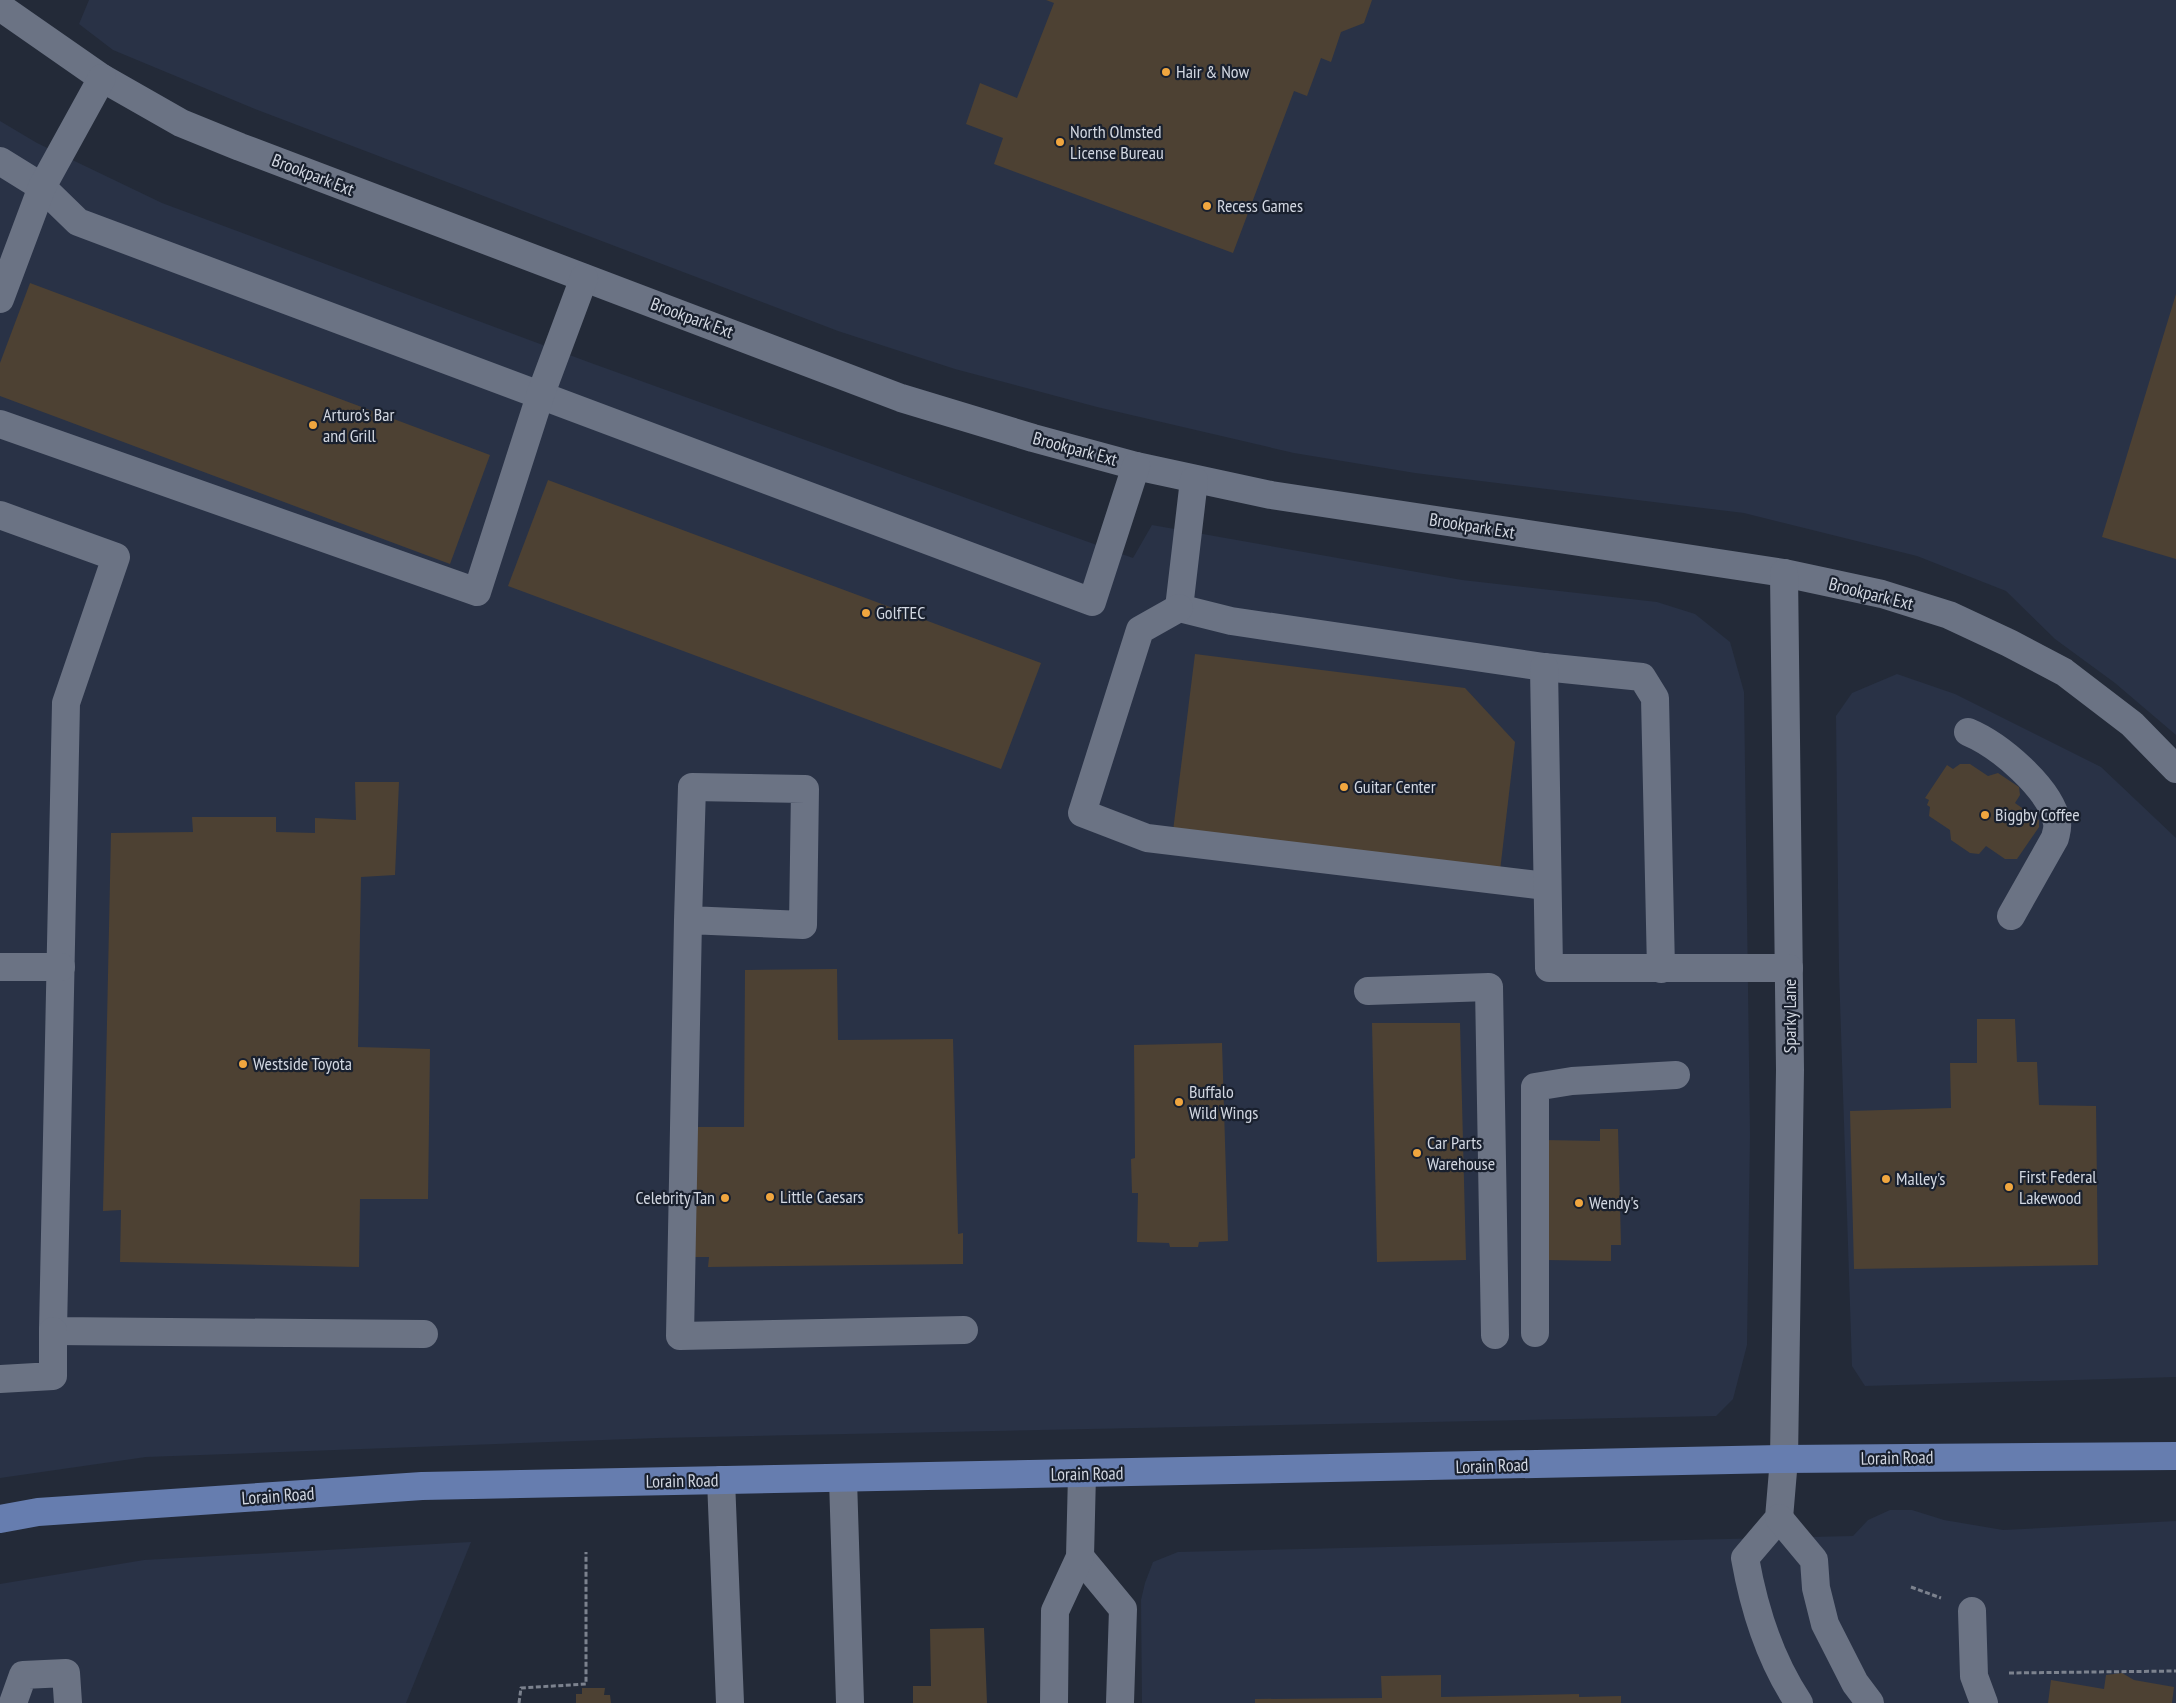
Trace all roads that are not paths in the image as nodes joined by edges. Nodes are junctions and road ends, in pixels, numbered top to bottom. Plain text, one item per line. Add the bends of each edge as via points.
1 (0, 7) edge
2 (102, 78) junction
3 (0, 161) edge
4 (42, 187) junction
5 (584, 278) junction
6 (0, 300) edge
7 (540, 396) junction
8 (0, 424) edge
9 (1136, 466) junction
10 (1194, 480) junction
11 (0, 515) edge
12 (1784, 573) junction
13 (1179, 608) junction
14 (1544, 667) junction
15 (1968, 732) dead end
16 (2176, 769) edge
17 (1546, 886) junction
18 (2011, 916) dead end
19 (688, 920) junction
20 (0, 967) edge
21 (61, 967) junction
22 (1789, 968) junction
23 (1661, 970) junction
24 (1368, 991) dead end
25 (1676, 1074) dead end
26 (964, 1330) dead end
27 (53, 1331) junction
28 (1535, 1333) dead end
29 (424, 1334) dead end
30 (1495, 1335) dead end
31 (0, 1379) edge
32 (2176, 1456) edge
33 (1784, 1459) junction
34 (1082, 1474) junction
35 (843, 1478) junction
36 (721, 1480) junction
37 (1778, 1518) junction
38 (0, 1519) edge
39 (1080, 1557) junction
40 (1972, 1611) dead end
41 (13, 1703) edge
42 (68, 1703) edge
43 (730, 1703) edge
44 (850, 1703) edge
45 (1054, 1703) edge
46 (1120, 1703) edge
47 (1799, 1703) edge
48 (1870, 1703) edge
49 (1984, 1703) edge

1 - 2 street, Brookpark Ext
2 - 4 street
2 - 5 street, Brookpark Ext via 181,123 240,148
3 - 4 street
4 - 6 street
4 - 7 street via 78,222
5 - 7 street
5 - 9 street, Brookpark Ext via 901,398
7 - 8 street via 477,592
7 - 9 street via 1092,602
9 - 10 street, Brookpark Ext
10 - 12 street, Brookpark Ext via 1271,495
10 - 13 street
11 - 21 street via 116,557 66,703
12 - 16 street, Brookpark Ext via 1882,594 1949,615 2009,643 2064,672 2132,724
12 - 22 street, Sparky Lane
13 - 14 street via 1231,621
13 - 17 street via 1140,630 1082,813 1147,838
14 - 17 street
14 - 23 street via 1649,688
15 - 18 street via 1988,740 2038,786 2051,805 2058,825 2055,838
17 - 23 street via 1549,968
19 - 19 street via 803,926 805,789 692,787
19 - 26 street via 680,1336
20 - 21 street
21 - 27 street
22 - 23 street
22 - 33 street, Sparky Lane
24 - 30 street via 1489,987
25 - 28 street via 1535,1086
27 - 29 street
27 - 31 street via 52,1376
32 - 33 main road, Lorain Road
33 - 34 main road, Lorain Road
33 - 37 street, Sparky Lane
34 - 35 main road, Lorain Road
34 - 39 street
35 - 36 main road, Lorain Road
35 - 44 street
36 - 38 main road, Lorain Road via 422,1486 38,1512
36 - 43 street
37 - 47 street via 1745,1558 1751,1594 1761,1625
37 - 48 street via 1814,1560 1816,1588 1825,1624 1855,1683
39 - 45 street via 1055,1612
39 - 46 street via 1123,1609
40 - 49 street via 1974,1676
41 - 42 street via 23,1676 66,1673

